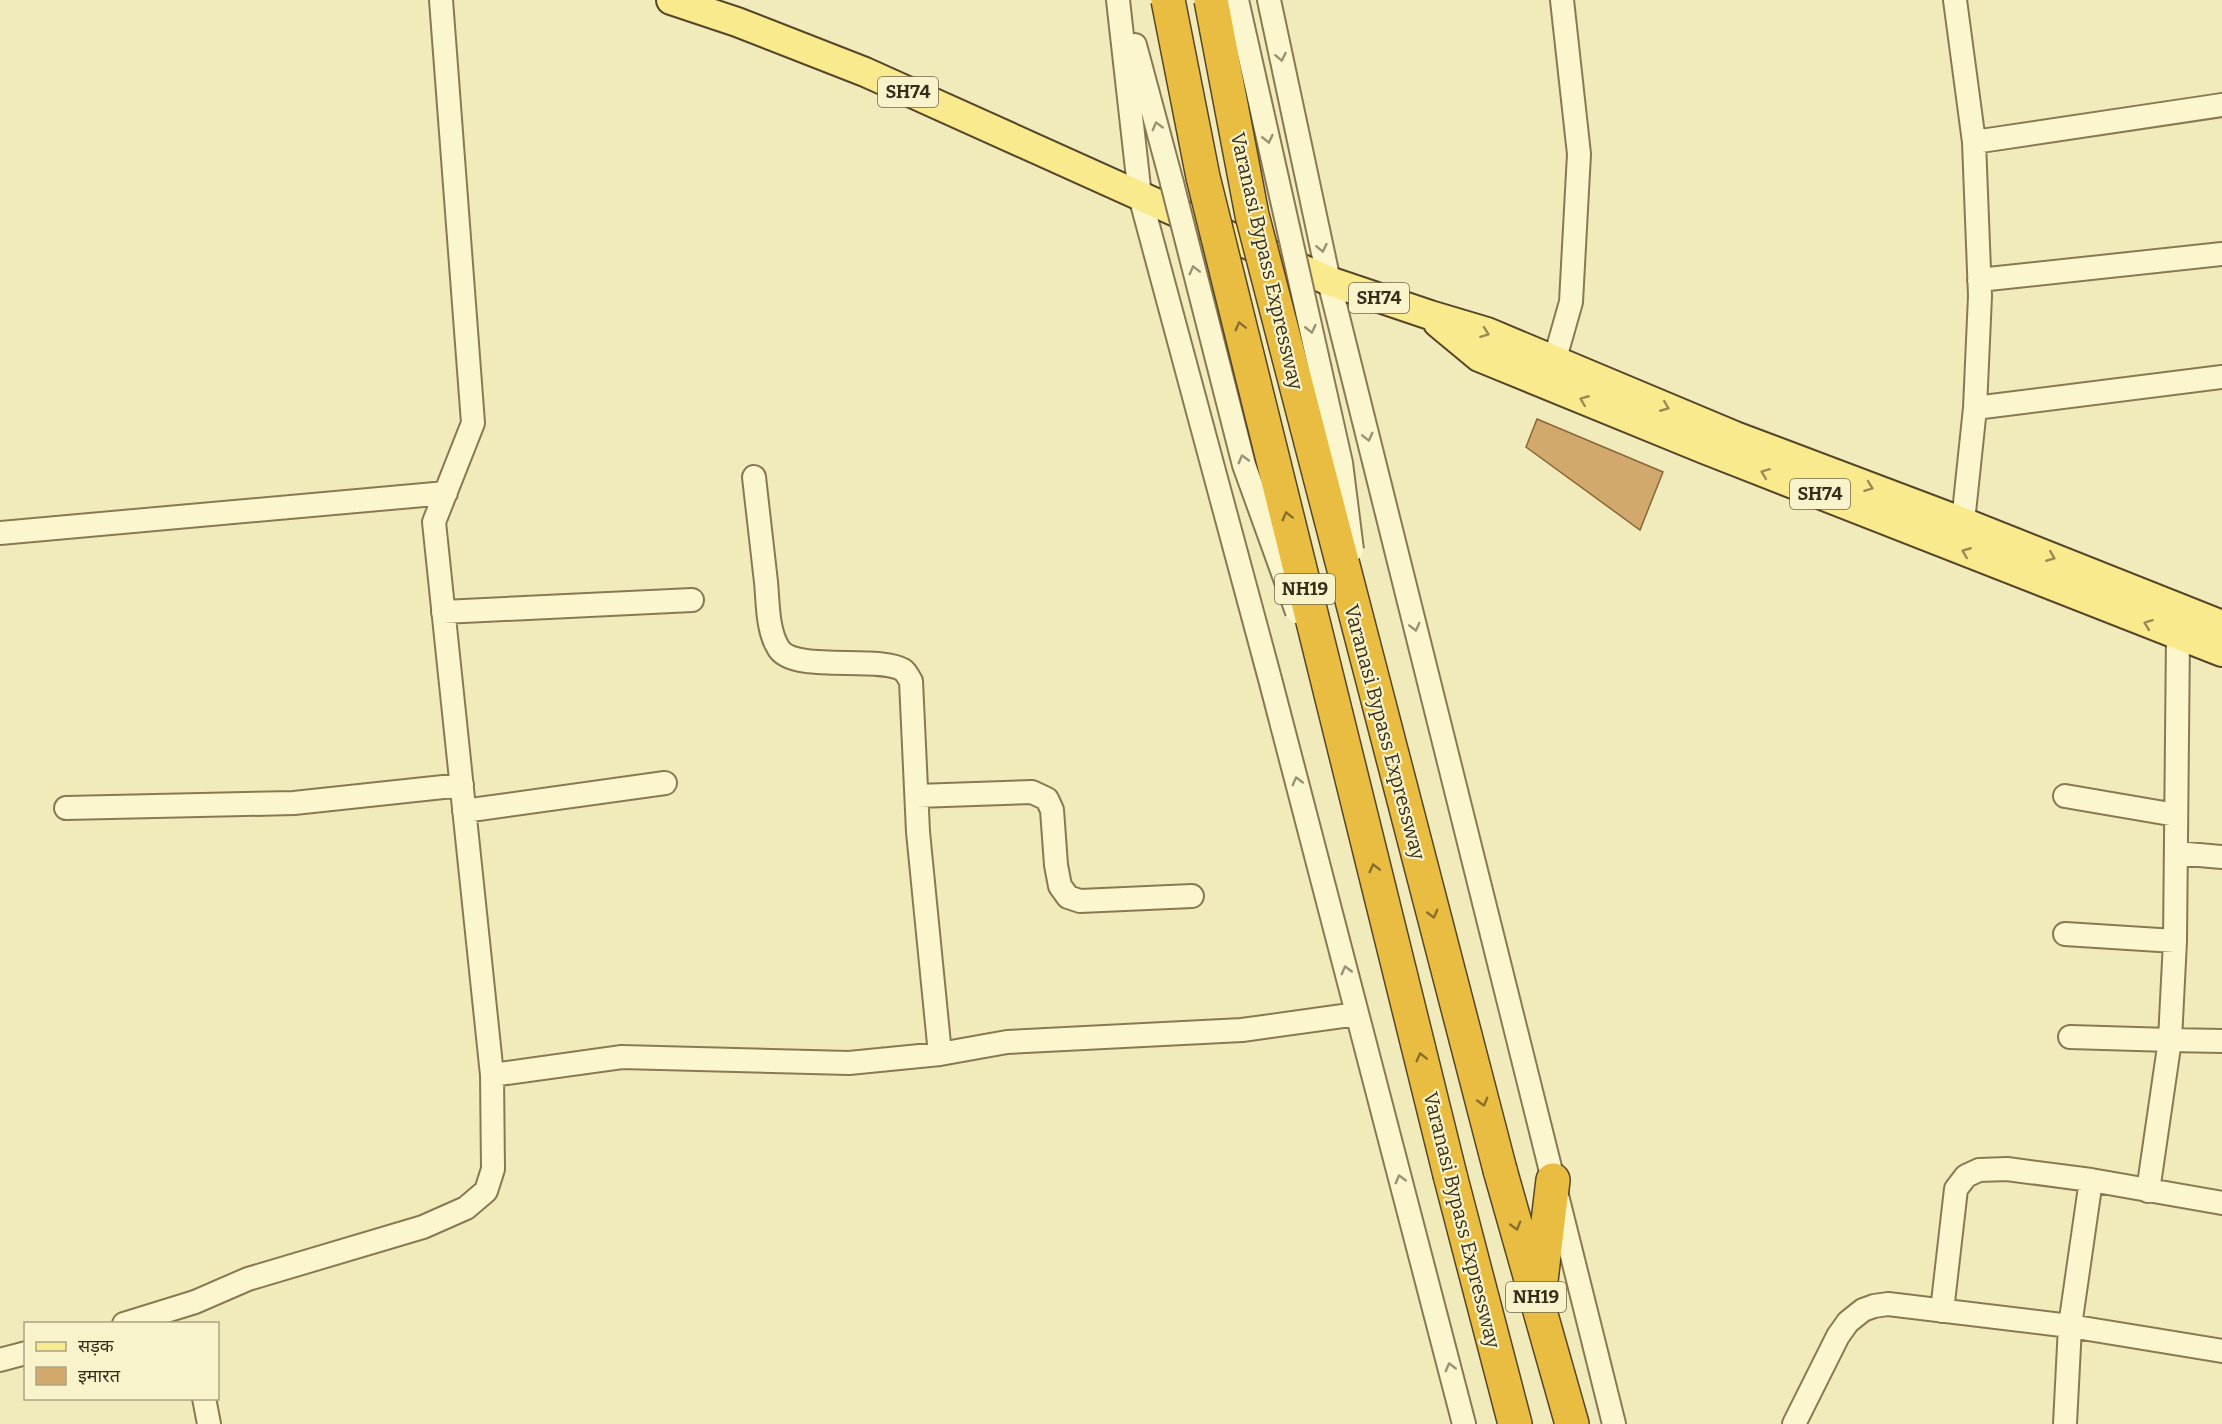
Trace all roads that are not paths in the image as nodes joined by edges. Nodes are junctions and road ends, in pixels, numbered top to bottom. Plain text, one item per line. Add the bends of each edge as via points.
1 (441, 0) edge
2 (671, 0) edge
3 (1118, 0) edge
4 (1125, 0) edge
5 (1168, 0) edge
6 (1211, 0) edge
7 (1237, 0) edge
8 (1269, 0) edge
9 (1562, 0) edge
10 (1956, 0) edge
11 (2222, 105) edge
12 (1974, 142) junction
13 (1140, 196) junction
14 (2222, 254) edge
15 (1979, 280) junction
16 (1329, 281) junction
17 (1430, 315) junction
18 (1554, 362) junction
19 (2222, 376) edge
20 (1975, 408) junction
21 (754, 477) dead end
22 (446, 493) junction
23 (1963, 522) junction
24 (0, 534) edge
25 (692, 600) dead end
26 (443, 612) junction
27 (2222, 625) edge
28 (2178, 636) junction
29 (2222, 652) edge
30 (1369, 670) junction
31 (1340, 732) junction
32 (665, 783) dead end
33 (462, 785) junction
34 (917, 796) junction
35 (2065, 796) dead end
36 (66, 808) dead end
37 (464, 811) junction
38 (2176, 815) junction
39 (2176, 854) junction
40 (2222, 857) edge
41 (1192, 896) dead end
42 (2065, 934) dead end
43 (2175, 941) junction
44 (1358, 1014) junction
45 (2070, 1037) dead end
46 (2170, 1040) junction
47 (2222, 1041) edge
48 (940, 1054) junction
49 (492, 1075) junction
50 (1553, 1180) junction
51 (2091, 1180) junction
52 (2148, 1191) junction
53 (2222, 1203) edge
54 (1538, 1304) junction
55 (1942, 1311) junction
56 (196, 1313) edge
57 (131, 1322) edge
58 (2070, 1326) junction
59 (2222, 1351) edge
60 (24, 1354) edge
61 (0, 1360) edge
62 (204, 1400) edge
63 (208, 1424) edge
64 (1464, 1424) edge
65 (1515, 1424) edge
66 (1572, 1424) edge
67 (1614, 1424) edge
68 (1794, 1424) edge
69 (2066, 1424) edge

1 - 22 street via 473,423
2 - 13 main road, SH74 via 865,72
3 - 13 street
31 -> 4 street, bridge via 1244,465
31 -> 5 highway, Varanasi Bypass Expressway / NH19, bridge via 1203,177
6 - 30 highway, Varanasi Bypass Expressway / NH19, bridge via 1252,215
7 -> 30 street, bridge via 1341,463
8 -> 16 street
9 - 18 street via 1579,154 1571,302
10 - 12 street
11 - 12 street
12 - 15 street
13 - 16 main road, SH74
44 -> 13 street
14 - 15 street
15 - 20 street
16 - 17 main road, SH74
16 -> 50 street
17 -> 18 main road, SH74 via 1487,332
28 -> 17 main road, SH74 via 1479,357
18 -> 23 main road, SH74
19 - 20 street
20 - 23 street
21 - 34 street via 771,623 780,650 789,657 890,666 907,673 914,708
22 - 24 street
22 - 26 street via 434,522
23 -> 27 main road, SH74
25 - 26 street
26 - 33 street
28 - 29 main road, SH74
28 - 38 street
30 -> 54 highway, Varanasi Bypass Expressway / NH19, bridge
65 -> 31 highway, Varanasi Bypass Expressway / NH19, bridge
32 - 37 street
33 - 36 street via 294,803
33 - 37 street
34 - 41 street via 1040,794 1052,810 1056,865 1060,886 1068,897 1080,901
34 - 48 street
35 - 38 street
37 - 49 street
38 - 39 street
39 - 40 street
39 - 43 street
42 - 43 street
43 - 46 street
44 - 48 street via 1242,1030 1007,1042
64 -> 44 street
45 - 46 street
46 - 47 street
46 - 52 street
48 - 49 street via 849,1063 622,1057
49 - 56 street via 493,1169 486,1191 466,1208 423,1227 248,1279
50 - 54 highway
50 - 67 street
51 - 52 street
51 - 55 street via 2007,1169 1979,1170 1966,1176 1956,1189
51 - 58 street
52 - 53 street
54 - 66 highway, Varanasi Bypass Expressway / NH19
55 - 58 street
55 - 68 street via 1888,1304 1863,1310 1838,1336
56 - 57 street
58 - 59 street
58 - 69 street
60 - 61 street
62 - 63 street

